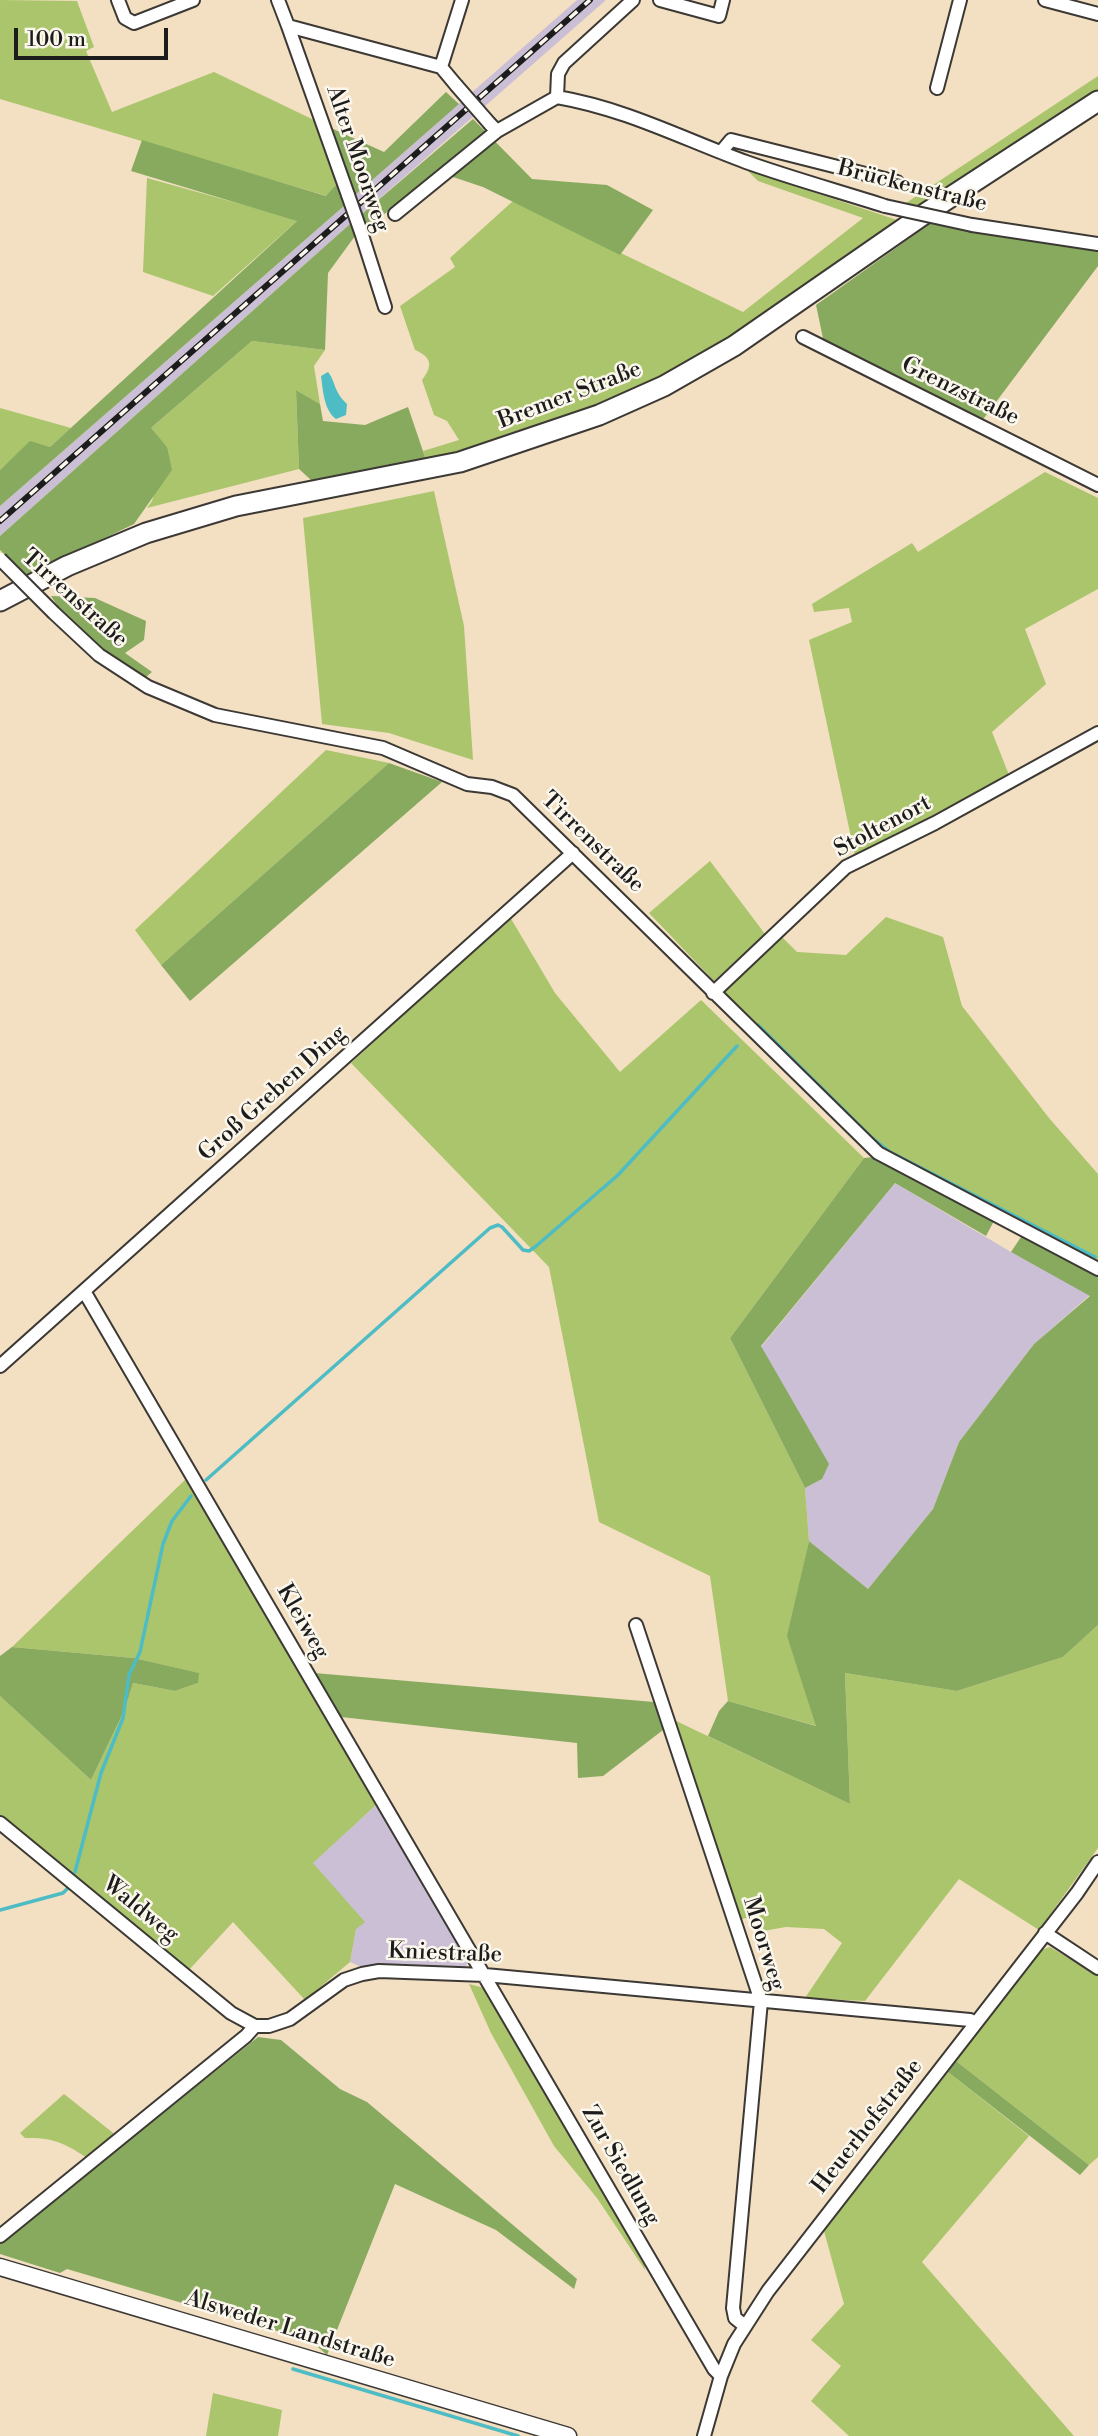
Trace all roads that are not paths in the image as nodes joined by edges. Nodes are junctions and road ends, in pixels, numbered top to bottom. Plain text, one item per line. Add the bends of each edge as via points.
1 (118, 0) edge
2 (193, 0) edge
3 (278, 0) edge
4 (462, 0) edge
5 (633, 0) edge
6 (660, 0) edge
7 (723, 0) edge
8 (960, 0) edge
9 (1045, 0) edge
10 (1098, 14) edge
11 (288, 26) junction
12 (442, 67) junction
13 (937, 89) dead end
14 (557, 97) junction
15 (1098, 101) edge
16 (494, 127) junction
17 (721, 152) junction
18 (897, 182) dead end
19 (395, 214) dead end
20 (1098, 244) edge
21 (385, 306) dead end
22 (803, 337) dead end
23 (1098, 485) edge
24 (0, 559) edge
25 (0, 601) edge
26 (1098, 733) edge
27 (573, 853) junction
28 (713, 993) junction
29 (1098, 1269) edge
30 (84, 1291) junction
31 (0, 1366) edge
32 (636, 1625) dead end
33 (0, 1823) edge
34 (1098, 1862) edge
35 (1045, 1933) junction
36 (1098, 1968) edge
37 (485, 1975) junction
38 (761, 2001) junction
39 (975, 2024) junction
40 (255, 2026) junction
41 (0, 2236) edge
42 (0, 2267) edge
43 (745, 2326) junction
44 (721, 2376) junction
45 (568, 2436) edge
46 (704, 2436) edge

1 - 2 street via 125,18 134,23
3 - 11 street
4 - 12 street
5 - 14 street via 564,63 558,74
6 - 7 street via 719,16
8 - 13 street
9 - 10 street
11 - 12 street
11 - 21 street, Alter Moorweg, bridge
12 - 16 street, bridge
14 - 16 street
14 - 17 street, Brückenstraße via 637,117
15 - 25 main road, Bremer Straße via 734,346 610,411 460,462 236,506 146,533 66,566
16 - 19 street
17 - 18 street, Brückenstraße via 731,140
17 - 20 street, Brückenstraße, bridge via 885,206
22 - 23 street, Grenzstraße
24 - 27 street, Tirrenstraße, bridge via 100,655 148,687 215,715 383,748 467,785 504,791
26 - 28 street, Stoltenort via 846,867
27 - 28 street, Tirrenstraße
27 - 30 street, Groß Greben Ding
28 - 29 street, Tirrenstraße via 878,1153
30 - 31 street, Groß Greben Ding
30 - 37 street, Kleiweg
32 - 38 street, Moorweg
33 - 40 street, Waldweg via 232,2013
34 - 35 street, Heuerhofstraße
35 - 36 street
35 - 39 street, Heuerhofstraße
37 - 38 street, Kniestraße
37 - 40 street, Kniestraße via 362,1974 331,1989 290,2019
37 - 44 street, Zur Siedlung
38 - 39 street, Kniestraße
38 - 43 street, Moorweg via 733,2308
39 - 43 street, Heuerhofstraße
40 - 41 street
42 - 45 street, Alsweder Landstraße
43 - 44 street, Heuerhofstraße
44 - 46 street, Heuerhofstraße

